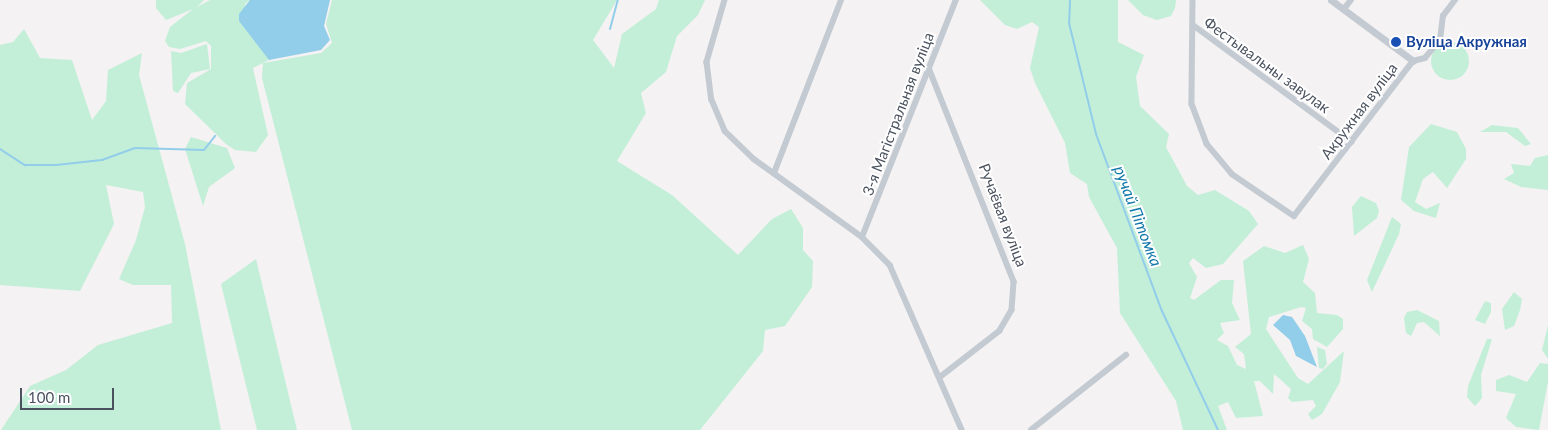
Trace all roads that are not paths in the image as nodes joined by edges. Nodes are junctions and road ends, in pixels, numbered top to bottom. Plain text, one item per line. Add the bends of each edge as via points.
1 (725, 0) edge
2 (840, 0) edge
3 (956, 0) edge
4 (1193, 0) edge
5 (1331, 0) edge
6 (1351, 0) edge
7 (1455, 0) edge
8 (1344, 9) junction
9 (1193, 25) junction
10 (1413, 61) junction
11 (929, 68) junction
12 (1352, 142) junction
13 (774, 173) junction
14 (862, 237) junction
15 (1126, 354) dead end
16 (941, 377) junction
17 (962, 430) edge
18 (1030, 430) edge

1 - 13 street via 707,62 712,100 725,131
2 - 13 street
3 - 11 street, 3-я Магістральная вуліца
4 - 9 street
5 - 8 street
6 - 8 street
7 - 10 street, Акружная вуліца via 1444,16 1440,40 1425,58
8 - 10 street
9 - 12 street, Фестывальны завулак
9 - 12 street, Акружная вуліца via 1192,104 1207,144 1232,174 1294,216
10 - 12 street, Акружная вуліца
11 - 14 street, 3-я Магістральная вуліца
11 - 16 street, Ручаёвая вуліца via 1014,282 1012,310 1000,331
13 - 14 street
14 - 16 street via 890,265
15 - 18 street
16 - 17 street

